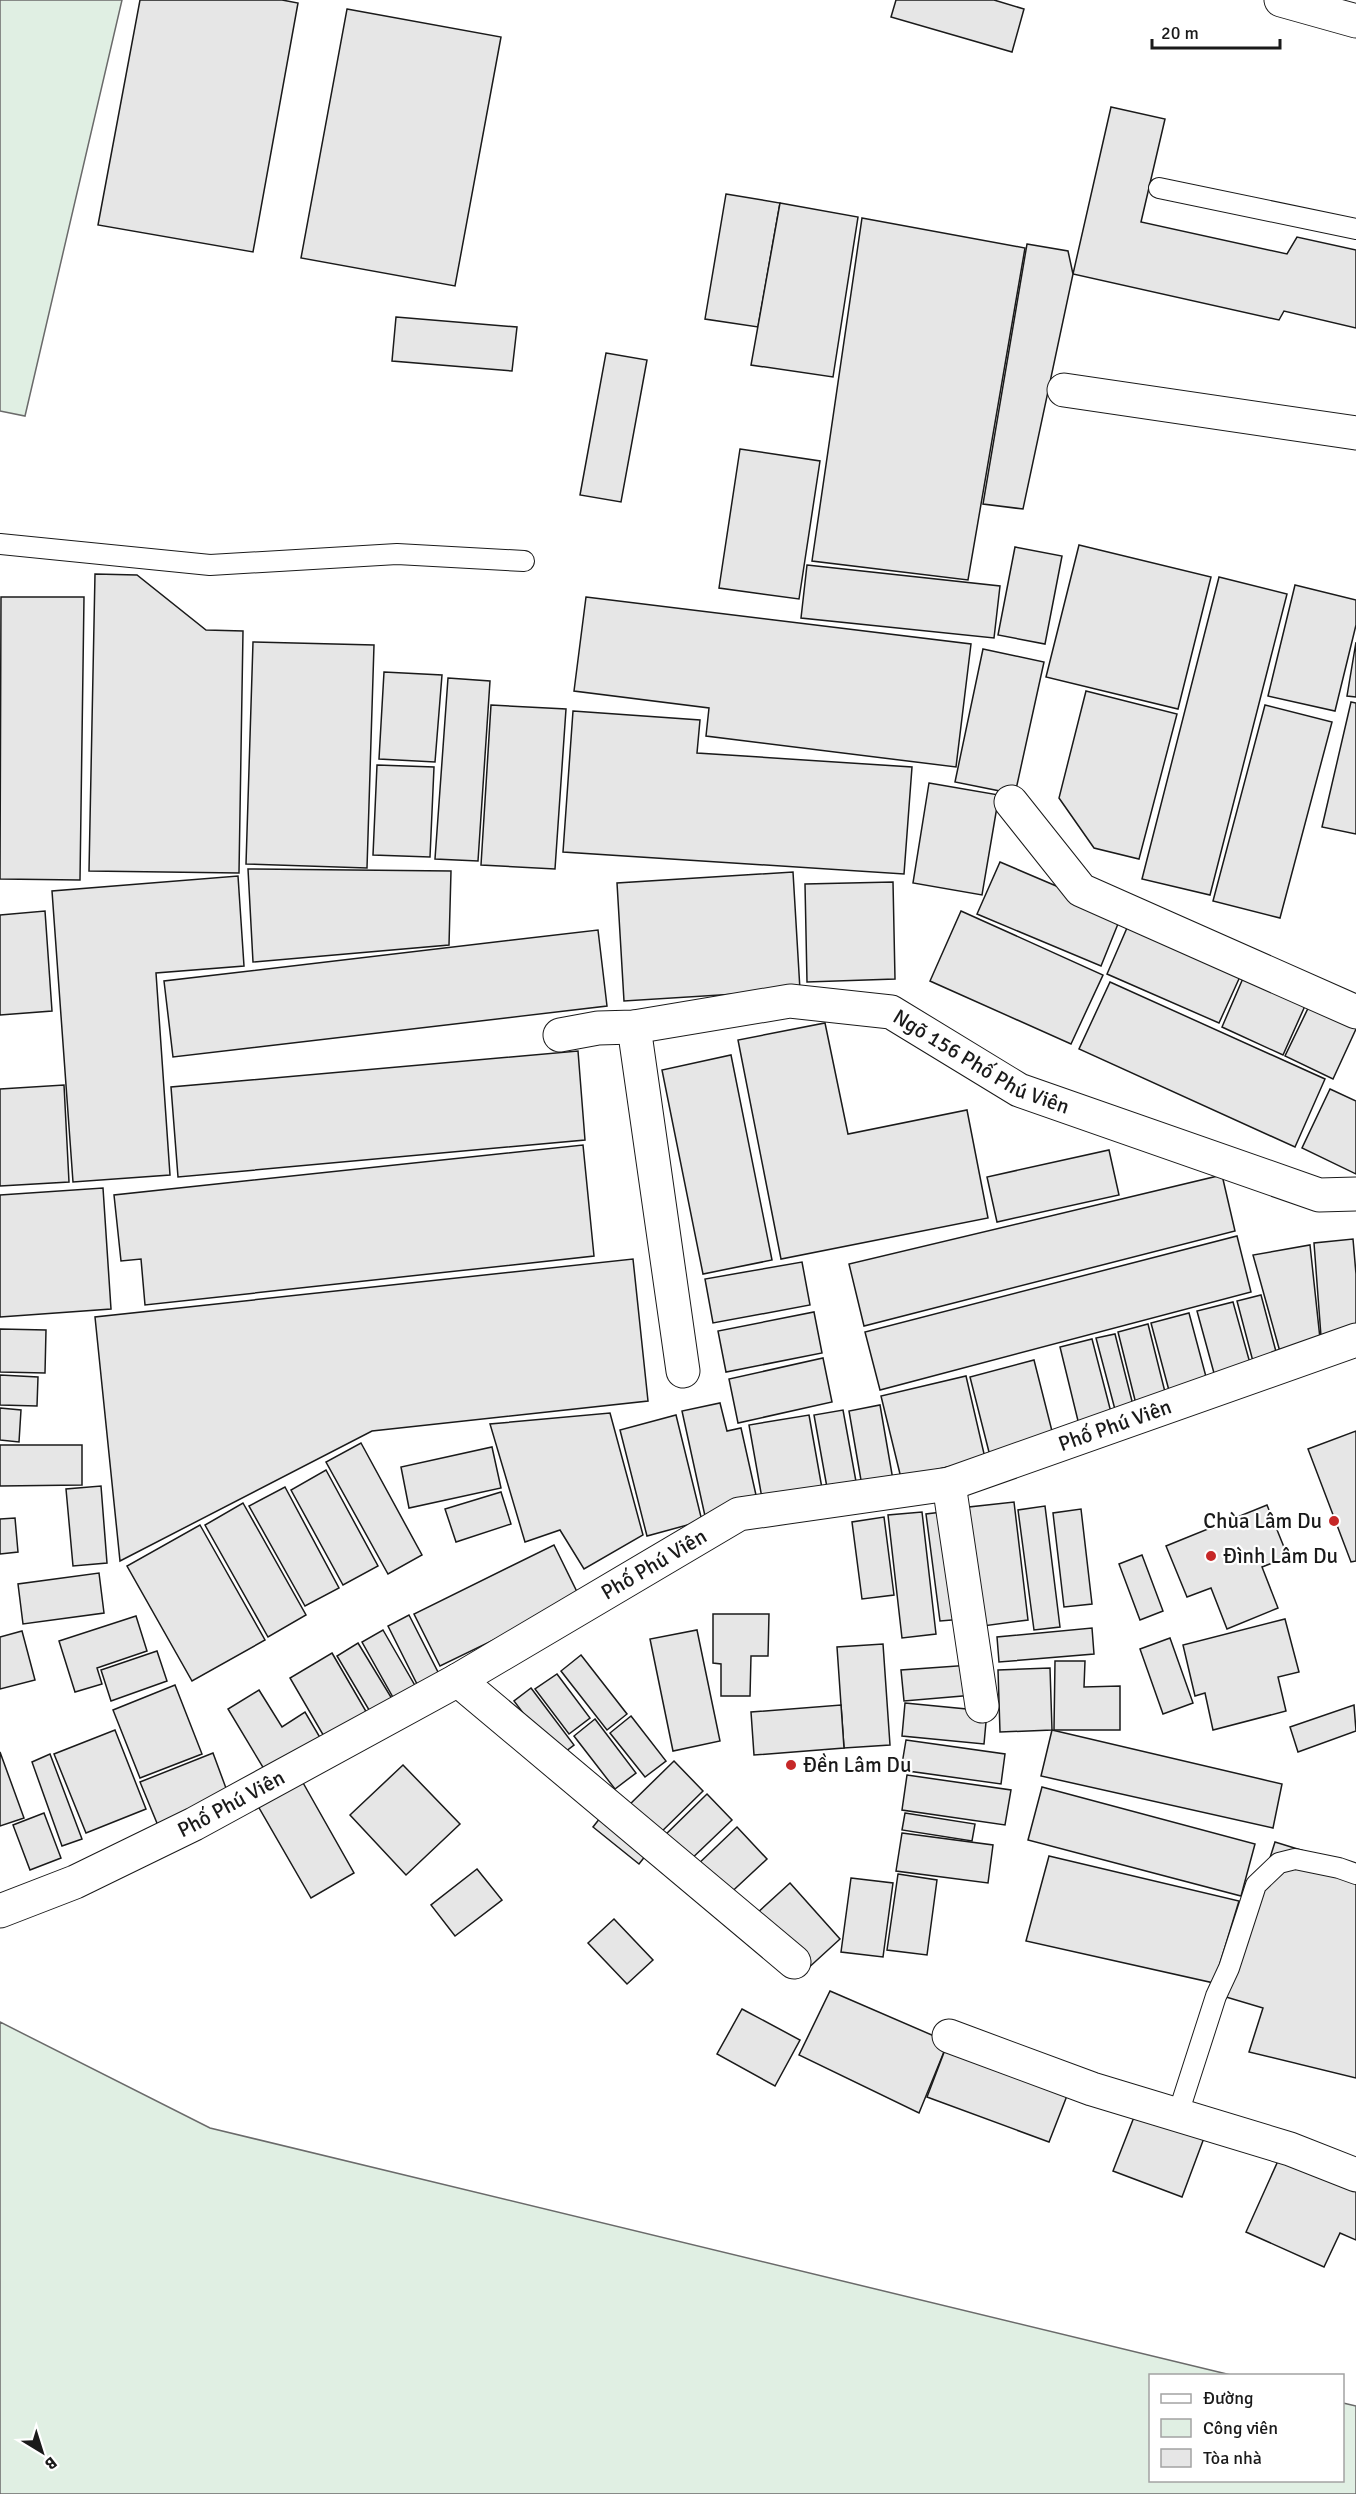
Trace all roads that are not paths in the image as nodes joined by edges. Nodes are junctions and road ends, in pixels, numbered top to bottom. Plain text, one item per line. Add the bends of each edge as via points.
1 (1281, 0) edge
2 (1356, 21) edge
3 (1159, 188) dead end
4 (1356, 229) edge
5 (1064, 390) dead end
6 (1356, 433) edge
7 (0, 544) edge
8 (524, 561) dead end
9 (1011, 802) dead end
10 (1356, 1012) edge
11 (634, 1027) junction
12 (560, 1035) dead end
13 (1356, 1194) edge
14 (1356, 1340) edge
15 (683, 1371) dead end
16 (949, 1484) junction
17 (458, 1680) junction
18 (982, 1706) dead end
19 (1356, 1874) edge
20 (0, 1911) edge
21 (794, 1962) dead end
22 (949, 2036) dead end
23 (1178, 2114) junction
24 (1356, 2175) edge

1 - 2 street
3 - 4 lane
5 - 6 street
7 - 8 lane via 210,565 398,554
9 - 10 street via 1081,891
11 - 12 street, Ngõ 156 Phố Phú Viên
11 - 13 street, Ngõ 156 Phố Phú Viên via 790,1001 891,1012 1019,1090 1319,1195
11 - 15 street
14 - 16 street, Phố Phú Viên
16 - 17 street, Phố Phú Viên via 739,1514
16 - 18 street
17 - 20 street, Phố Phú Viên via 194,1824 75,1882
17 - 21 street
19 - 23 lane via 1295,1859 1279,1863 1256,1885
22 - 23 street via 1092,2089
23 - 24 street via 1290,2149

